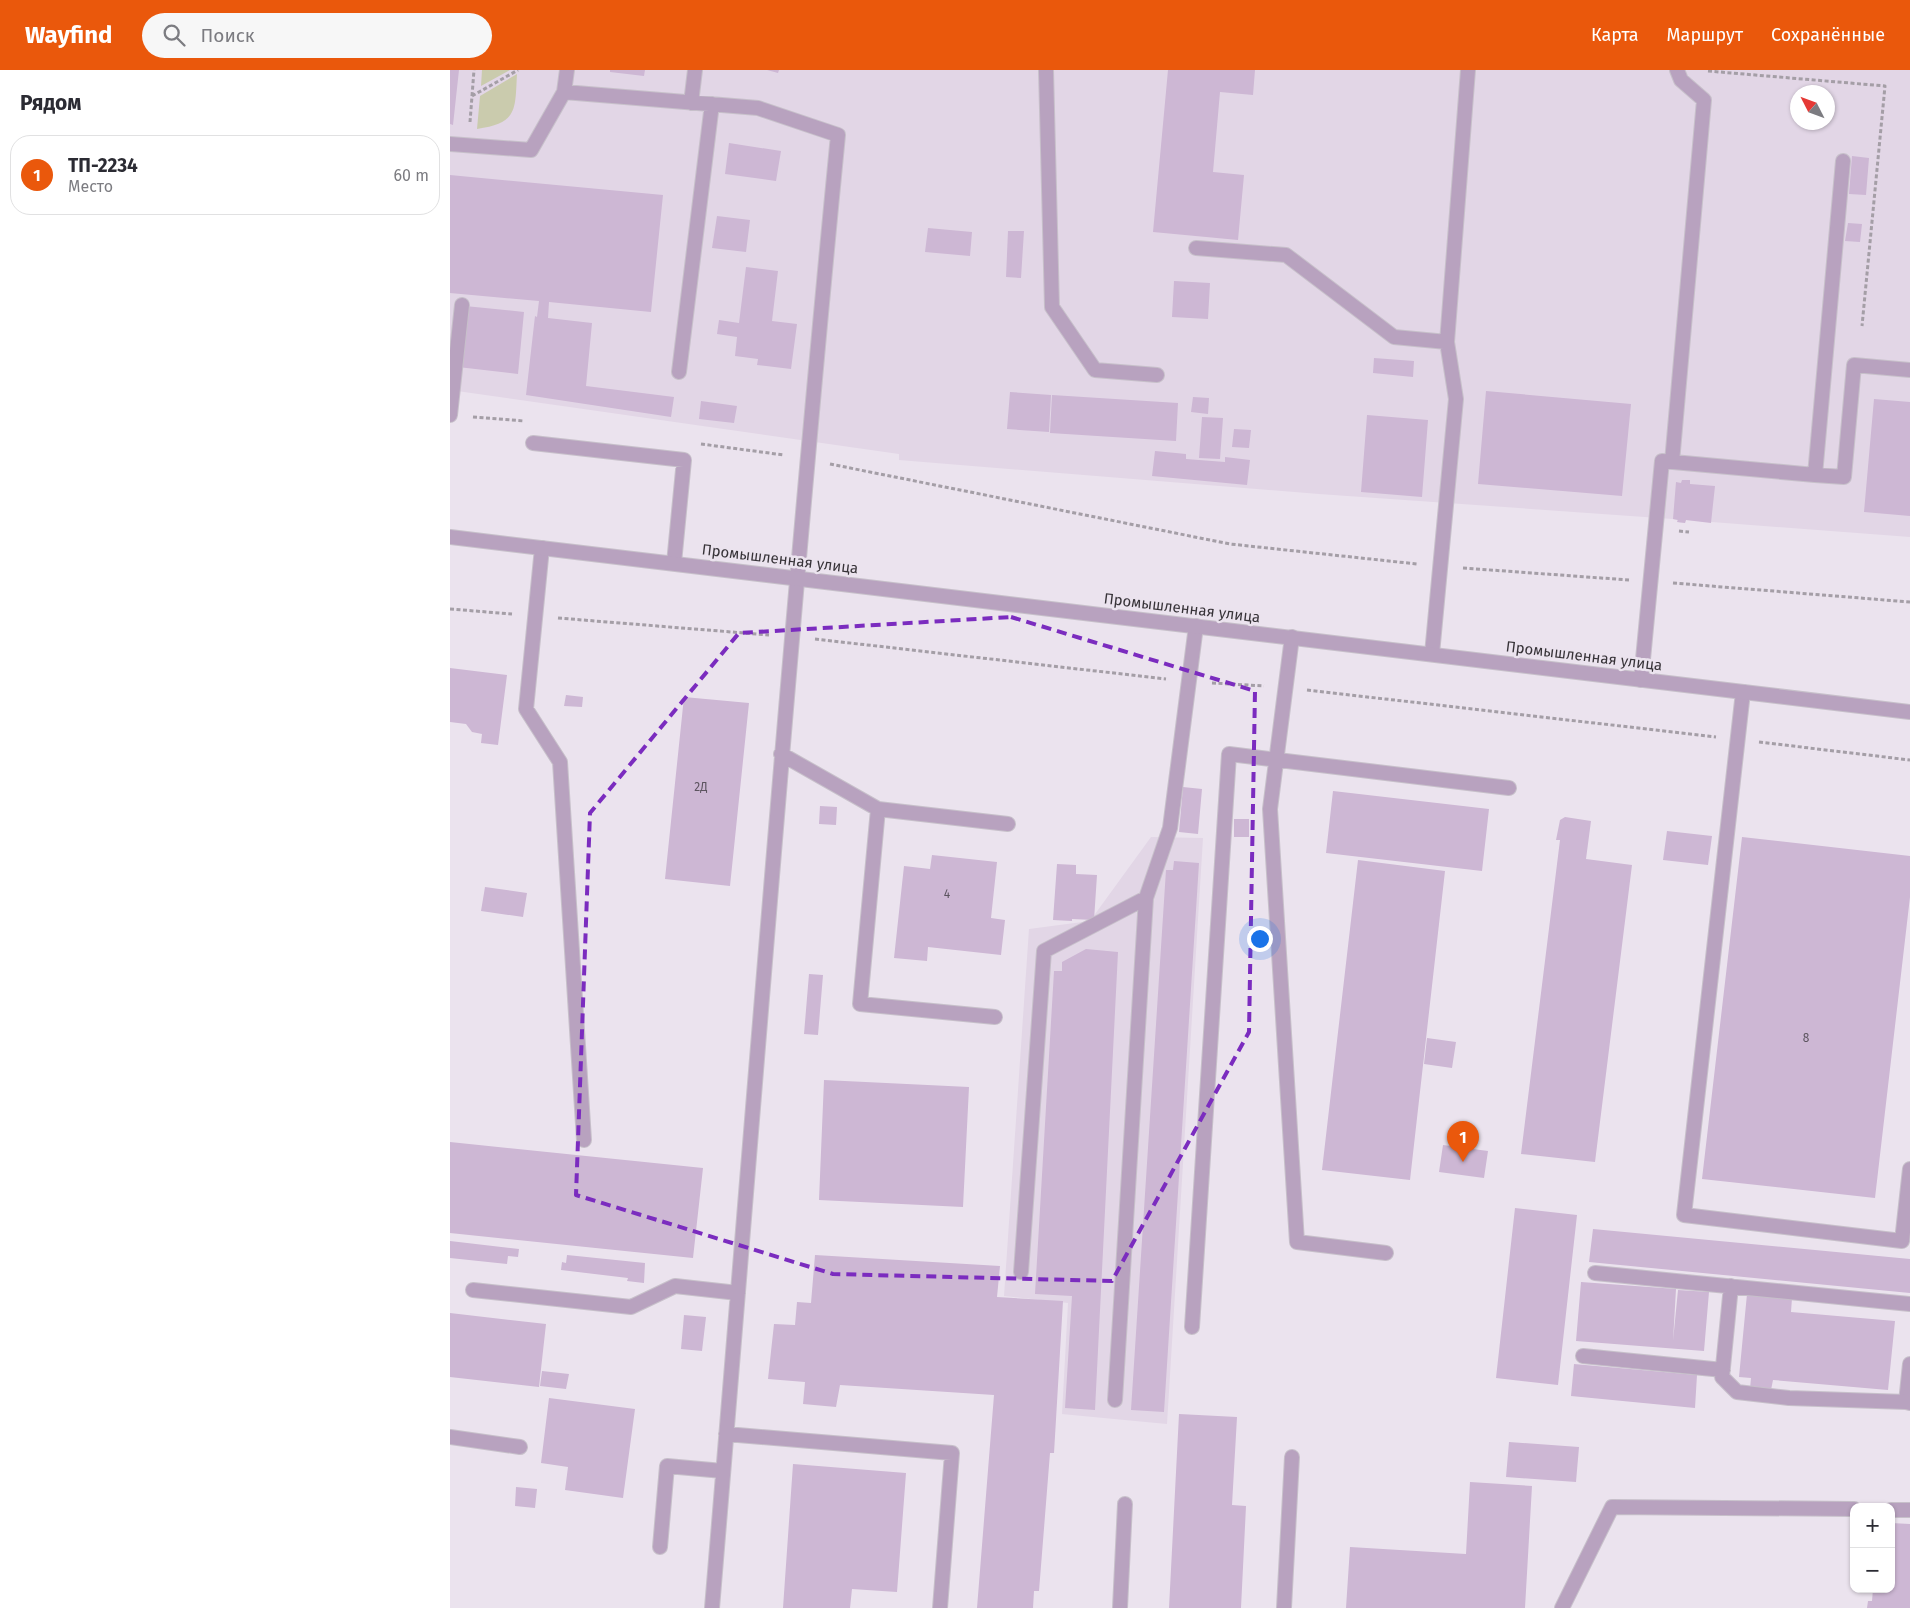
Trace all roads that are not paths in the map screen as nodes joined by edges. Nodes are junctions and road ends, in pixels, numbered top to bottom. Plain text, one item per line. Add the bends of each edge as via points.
1 (567, 70) edge
2 (695, 70) edge
3 (1046, 70) edge
4 (1468, 70) edge
5 (1677, 70) edge
6 (564, 92) junction
7 (691, 103) junction
8 (712, 104) junction
9 (450, 144) edge
10 (1843, 161) dead end
11 (1196, 248) dead end
12 (462, 305) dead end
13 (1447, 342) junction
14 (1910, 370) edge
15 (679, 372) dead end
16 (1157, 375) dead end
17 (450, 415) edge
18 (533, 443) dead end
19 (1672, 462) junction
20 (1815, 474) junction
21 (450, 537) edge
22 (542, 548) junction
23 (674, 563) junction
24 (797, 577) junction
25 (1196, 626) junction
26 (1292, 638) junction
27 (1432, 654) junction
28 (1641, 680) junction
29 (1743, 692) junction
30 (1910, 712) edge
31 (781, 754) junction
32 (1276, 759) junction
33 (1509, 788) dead end
34 (878, 809) junction
35 (1008, 824) dead end
36 (1146, 898) junction
37 (995, 1017) dead end
38 (584, 1140) dead end
39 (1910, 1169) edge
40 (1386, 1253) dead end
41 (1021, 1272) dead end
42 (1595, 1273) dead end
43 (1732, 1286) junction
44 (473, 1290) dead end
45 (738, 1293) junction
46 (1910, 1304) edge
47 (1192, 1327) dead end
48 (1583, 1356) dead end
49 (1910, 1364) edge
50 (1723, 1370) junction
51 (1115, 1400) dead end
52 (1908, 1402) edge
53 (726, 1434) junction
54 (450, 1437) edge
55 (520, 1446) dead end
56 (1292, 1457) dead end
57 (723, 1471) junction
58 (1125, 1504) dead end
59 (1850, 1509) edge
60 (1895, 1510) edge
61 (1910, 1510) edge
62 (660, 1547) dead end
63 (712, 1608) edge
64 (940, 1608) edge
65 (1120, 1608) edge
66 (1284, 1608) edge
67 (1562, 1608) edge

1 - 6 street
2 - 7 street
3 - 16 street via 1052,307 1094,370
4 - 13 street
5 - 19 street via 1681,80 1704,100
6 - 7 street
6 - 9 street via 531,150
7 - 8 street
8 - 15 street
8 - 24 street via 758,108 838,135
10 - 20 street
11 - 13 street via 1286,256 1394,337
12 - 17 street
13 - 27 street via 1456,399
14 - 20 street via 1854,365 1844,477
18 - 23 street via 684,460
19 - 20 street
19 - 28 street via 1662,461
21 - 22 street, Промышленная улица
22 - 23 street, Промышленная улица
22 - 38 street via 526,709 560,762
23 - 24 street, Промышленная улица
24 - 25 street, Промышленная улица
24 - 31 street
25 - 26 street, Промышленная улица
25 - 36 street via 1170,828
26 - 27 street, Промышленная улица
26 - 32 street
27 - 28 street, Промышленная улица
28 - 29 street, Промышленная улица
29 - 30 street, Промышленная улица
29 - 39 street via 1684,1215 1902,1241
31 - 34 street
31 - 45 street
32 - 33 street
32 - 40 street via 1270,809 1297,1242
32 - 47 street via 1229,754
34 - 35 street
34 - 37 street via 860,1004
36 - 41 street via 1044,951
36 - 51 street
42 - 43 street
43 - 46 street
43 - 50 street
44 - 45 street via 631,1307 675,1286
45 - 53 street
48 - 50 street
49 - 52 street
50 - 52 street via 1722,1377 1737,1392 1789,1398
53 - 57 street
53 - 64 street via 952,1452
54 - 55 street
56 - 66 street
57 - 62 street via 667,1466
57 - 63 street
58 - 65 street
59 - 67 street via 1612,1507
60 - 61 street

